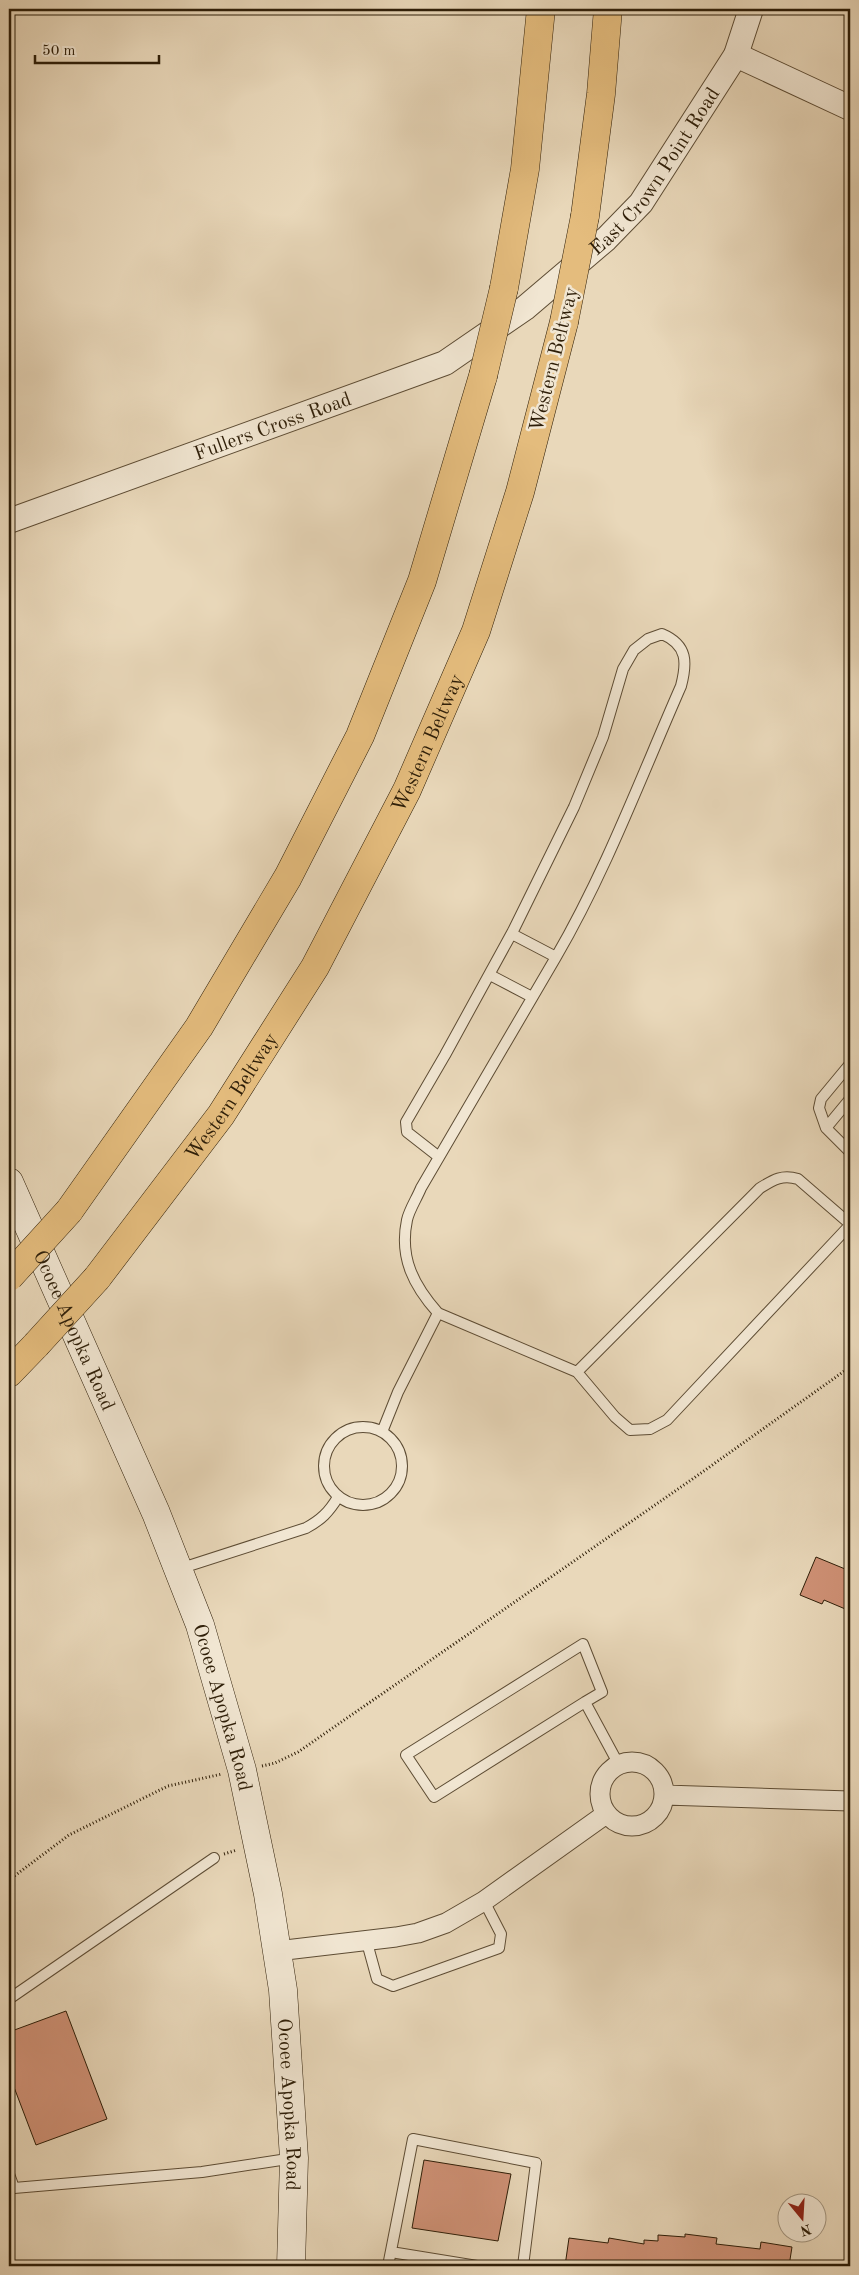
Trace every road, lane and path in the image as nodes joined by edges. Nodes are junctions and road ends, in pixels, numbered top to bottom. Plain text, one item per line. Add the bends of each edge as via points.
1 (541, 9) edge
2 (608, 9) edge
3 (751, 9) edge
4 (736, 55) junction
5 (850, 108) edge
6 (525, 308) joint
7 (9, 521) edge
8 (512, 934) junction
9 (556, 957) junction
10 (490, 975) junction
11 (532, 997) junction
12 (850, 1064) edge
13 (850, 1099) edge
14 (826, 1128) junction
15 (850, 1152) edge
16 (439, 1157) junction
17 (9, 1182) edge
18 (850, 1225) edge
19 (9, 1277) edge
20 (438, 1313) junction
21 (850, 1367) edge
22 (578, 1372) junction
23 (9, 1373) edge
24 (382, 1432) junction
25 (338, 1497) junction
26 (178, 1570) junction
27 (585, 1702) junction
28 (619, 1765) junction
29 (242, 1770) junction
30 (664, 1795) junction
31 (850, 1801) edge
32 (606, 1814) junction
33 (214, 1858) dead end
34 (9, 1880) edge
35 (484, 1901) junction
36 (366, 1939) junction
37 (277, 1951) junction
38 (9, 1998) edge
39 (294, 2158) junction
40 (9, 2174) edge
41 (391, 2252) junction
42 (291, 2266) edge
43 (388, 2266) edge
44 (476, 2266) edge
45 (523, 2266) edge

1 - 19 highway, bridge via 525,169 504,288 483,376 422,580 360,736 288,878 199,1026 69,1211
2 - 23 highway, Western Beltway, bridge via 585,216 564,322 520,492 476,631 407,790 314,967 231,1098 97,1278
3 - 4 street, East Crown Point Road
4 - 5 street
4 - 6 street, East Crown Point Road via 641,203 606,239
6 - 7 street, Fullers Cross Road via 445,363
8 - 9 lane
8 - 9 lane via 578,798 603,737 623,669 634,650 648,639 662,634 673,639 683,653 686,667 681,686 577,921
8 - 10 lane
9 - 11 lane
10 - 11 lane
10 - 16 lane via 406,1122 407,1132
11 - 16 lane
12 - 14 lane via 821,1099 819,1108
13 - 14 lane
14 - 15 lane
16 - 20 lane via 407,1219 405,1248 417,1287
17 - 26 main road, Ocoee Apopka Road via 152,1504
18 - 22 lane via 798,1179 776,1178 760,1188
18 - 22 lane via 667,1420 650,1429 630,1430 614,1417
20 - 22 lane
20 - 24 lane via 398,1392
21 - 29 path via 298,1752 275,1763
24 - 25 lane via 361,1427 349,1430 329,1446 324,1458 324,1471 329,1486
24 - 25 lane via 394,1442 402,1465 395,1488 374,1503 350,1504
25 - 26 lane via 330,1511 306,1528
26 - 29 main road, Ocoee Apopka Road via 200,1625
27 - 27 lane via 434,1797 406,1755 583,1644 602,1692
27 - 28 lane
28 - 30 street via 634,1761 655,1770 662,1780
28 - 32 street via 605,1776 600,1785 600,1800
29 - 34 path via 168,1786 69,1835
29 - 37 main road, Ocoee Apopka Road via 259,1842
30 - 31 street
30 - 32 street via 660,1812 643,1825 623,1825
32 - 35 street
33 - 38 lane
35 - 36 street via 446,1923 418,1933
35 - 36 lane via 501,1934 499,1948 393,1986 377,1979
36 - 37 street
37 - 39 main road, Ocoee Apopka Road via 283,1990
39 - 40 lane via 202,2172 14,2188
39 - 42 main road, Ocoee Apopka Road
41 - 43 lane
41 - 44 lane
41 - 45 lane via 413,2139 536,2162

